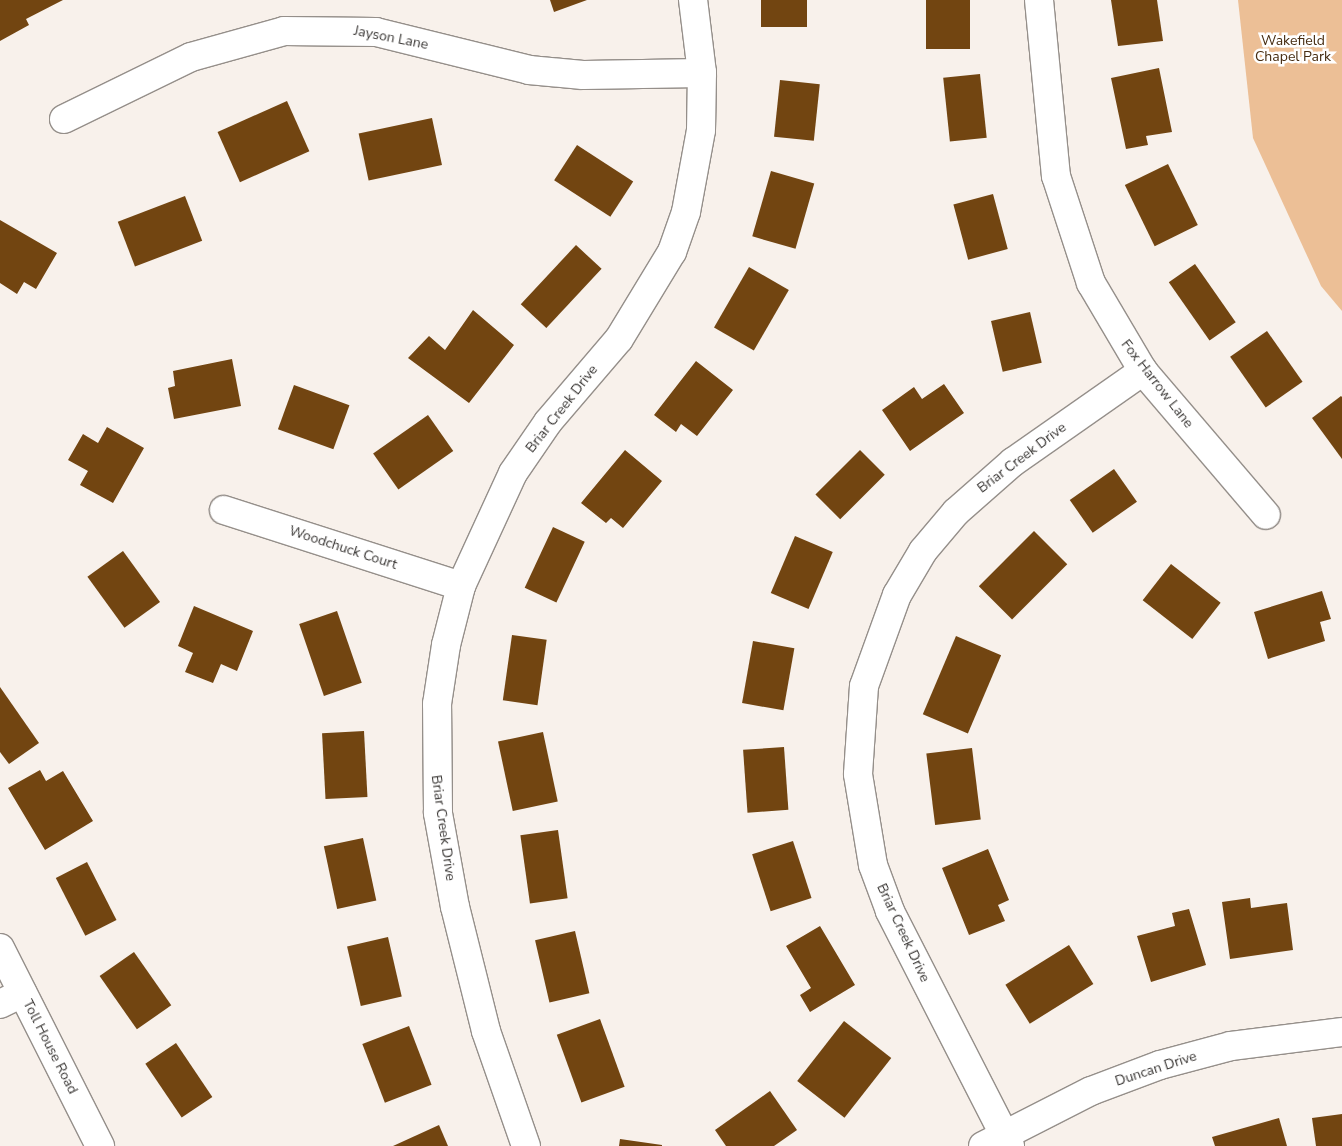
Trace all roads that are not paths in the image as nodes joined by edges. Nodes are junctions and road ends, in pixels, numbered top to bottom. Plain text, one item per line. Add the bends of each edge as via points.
1 (693, 0) edge
2 (1039, 0) edge
3 (702, 73) junction
4 (64, 119) dead end
5 (1143, 371) junction
6 (224, 510) dead end
7 (1266, 515) dead end
8 (461, 586) junction
9 (0, 948) edge
10 (11, 999) edge
11 (1342, 1032) edge
12 (999, 1142) edge
13 (100, 1146) edge
14 (526, 1146) edge

1 - 3 street, Briar Creek Drive
2 - 5 street, Fox Harrow Lane via 1048,119 1070,228 1090,283
3 - 4 street, Jayson Lane via 547,72 472,59 376,32 284,31 191,57
3 - 8 street, Briar Creek Drive via 698,161 672,252 619,339 548,422 514,473
5 - 7 street, Fox Harrow Lane
5 - 12 street, Briar Creek Drive via 1013,462 956,512 923,551 897,595 864,686 858,774 873,865 890,911
6 - 8 street, Woodchuck Court
8 - 14 street, Briar Creek Drive via 446,645 437,704 438,813 455,907 486,1031
9 - 10 street, Toll House Road
10 - 13 street, Toll House Road
11 - 12 street, Duncan Drive via 1231,1046 1160,1065 1091,1091

